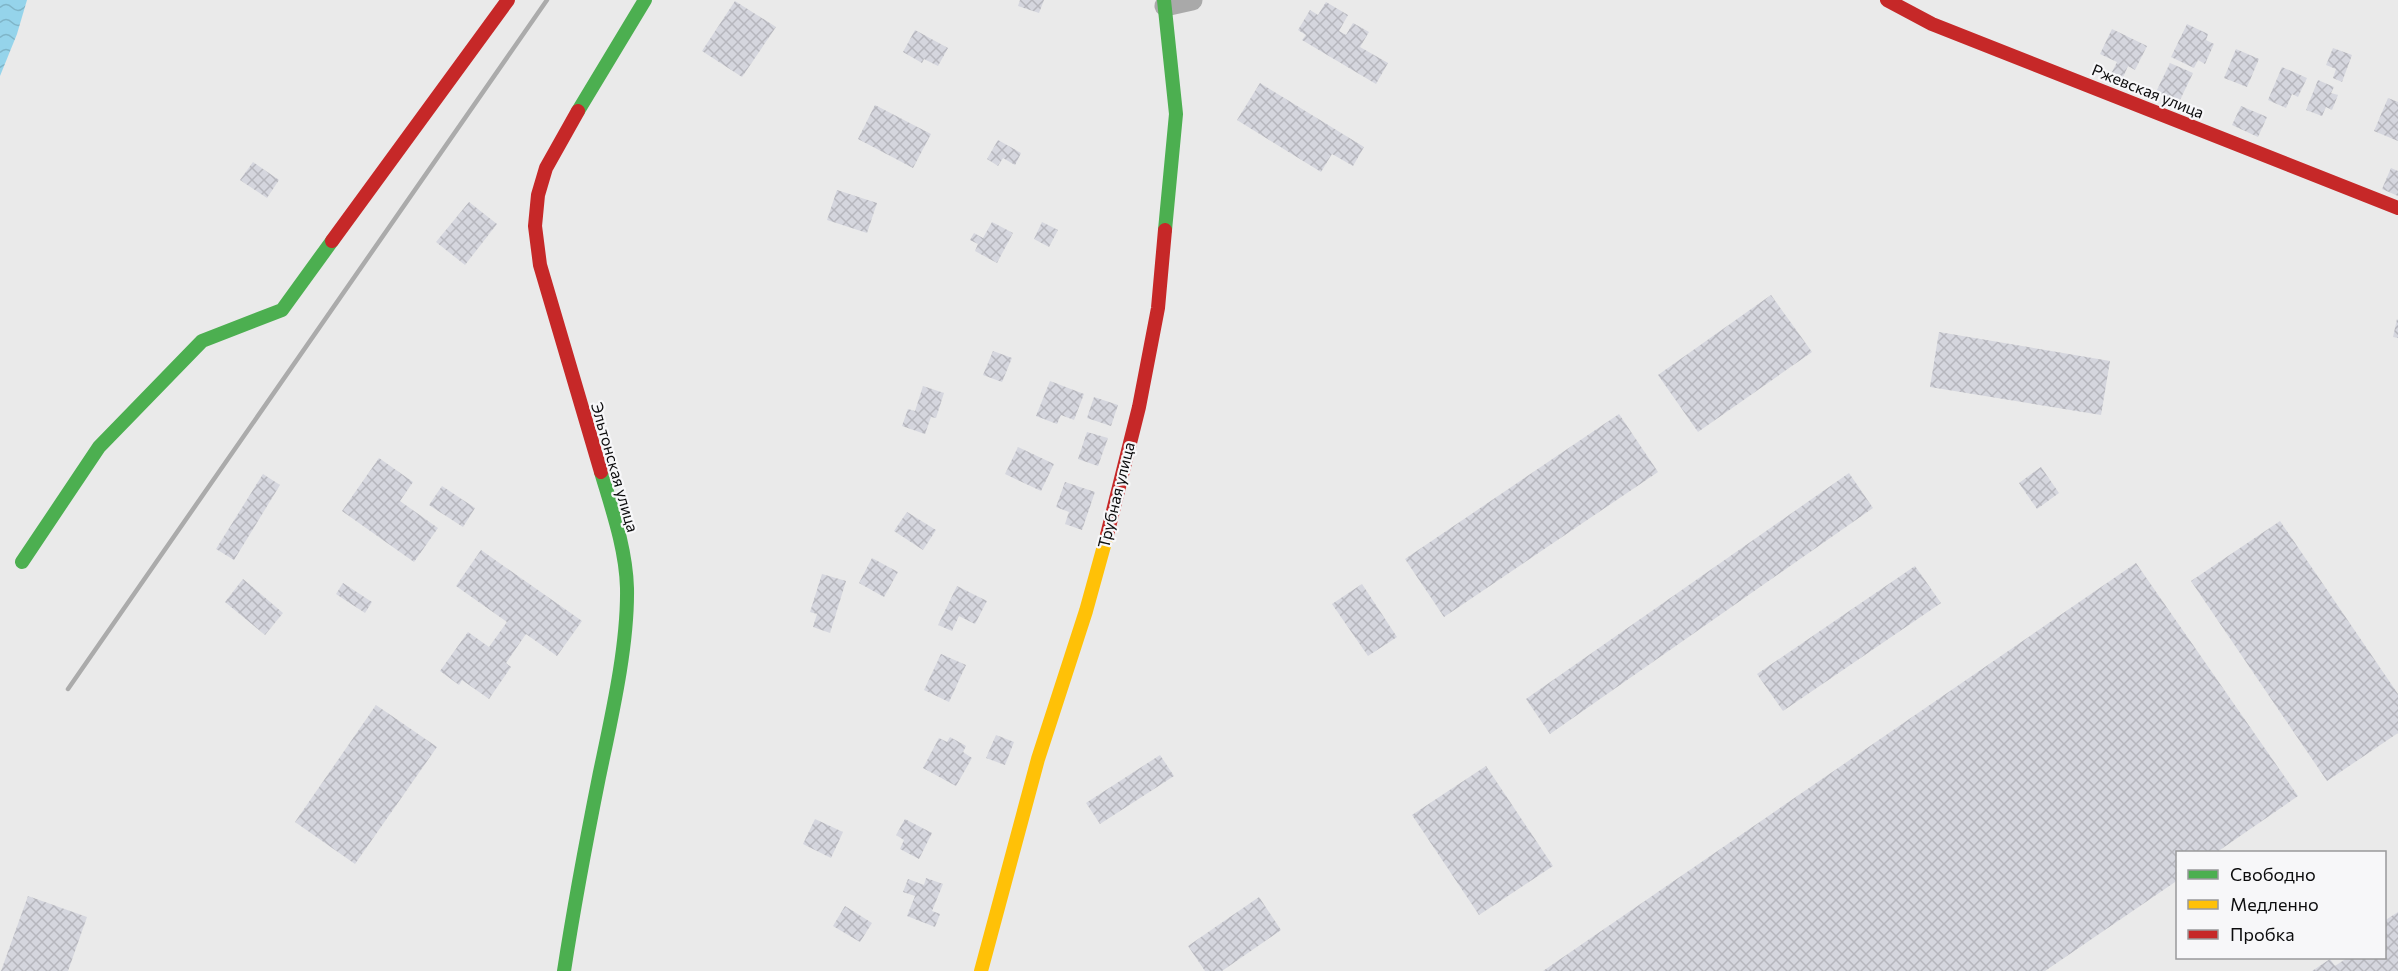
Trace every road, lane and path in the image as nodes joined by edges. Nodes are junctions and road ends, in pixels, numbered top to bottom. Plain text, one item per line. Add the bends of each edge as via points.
1 (508, 0) edge
2 (645, 0) edge
3 (1192, 0) edge
4 (1887, 0) edge
5 (1165, 3) edge
6 (2398, 208) edge
7 (22, 562) dead end
8 (564, 971) edge
9 (981, 971) edge

1 - 7 street via 282,310 202,341 99,447
2 - 8 street, Эльтонская улица via 546,168 535,226 540,265 612,508 627,586 612,715
3 - 5 street, Трубная улица
4 - 6 street, Ржевская улица via 1932,24
5 - 9 street, Трубная улица via 1176,114 1156,319 1113,512 1038,759

